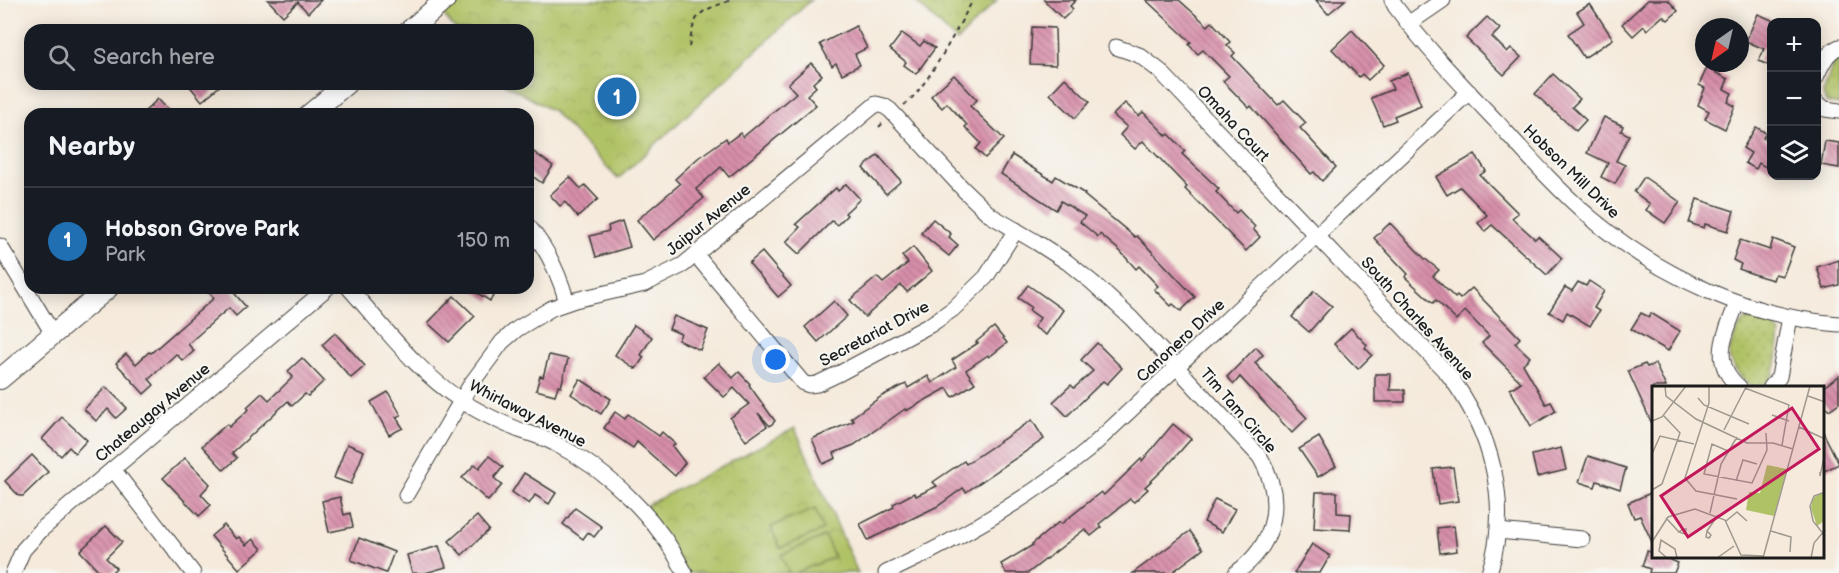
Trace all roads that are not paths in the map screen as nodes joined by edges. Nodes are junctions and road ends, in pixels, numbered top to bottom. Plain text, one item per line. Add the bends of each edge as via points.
1 (445, 0) edge
2 (1392, 0) edge
3 (1443, 0) edge
4 (417, 24) edge
5 (1408, 24) junction
6 (1116, 47) dead end
7 (1839, 48) edge
8 (1819, 72) edge
9 (339, 90) edge
10 (1469, 93) junction
11 (884, 106) joint
12 (1821, 106) edge
13 (317, 108) edge
14 (1839, 111) edge
15 (1016, 230) junction
16 (534, 234) edge
17 (1316, 236) junction
18 (0, 246) edge
19 (696, 255) junction
20 (24, 287) edge
21 (28, 294) edge
22 (101, 294) edge
23 (320, 294) edge
24 (354, 294) edge
25 (567, 302) junction
26 (1737, 303) junction
27 (1791, 316) junction
28 (1839, 324) edge
29 (52, 334) junction
30 (1177, 368) junction
31 (0, 379) edge
32 (1738, 386) edge
33 (1772, 386) edge
34 (462, 401) junction
35 (113, 469) junction
36 (406, 495) dead end
37 (1498, 531) junction
38 (1582, 539) dead end
39 (895, 571) edge
40 (13, 573) edge
41 (193, 573) edge
42 (685, 573) edge
43 (1236, 573) edge
44 (1489, 573) edge

1 - 4 street
2 - 5 street, Hobson Mill Drive
3 - 5 street
5 - 10 street, Hobson Mill Drive
6 - 17 street, Omaha Court via 1138,55 1160,71
7 - 8 street via 1832,51
9 - 13 street
10 - 17 street, Canonero Drive
10 - 26 street, Hobson Mill Drive via 1560,189 1608,232 1671,273
11 - 15 street, Tim Tam Circle via 980,207
11 - 19 street, Jaipur Avenue via 876,104 869,108
12 - 14 street
15 - 19 street, Secretariat Drive via 986,277 952,309 840,373 809,385
15 - 30 street, Tim Tam Circle via 1094,283
16 - 25 street via 556,268
17 - 30 street, Canonero Drive
17 - 37 street, South Charles Avenue via 1448,374 1471,407 1494,472
18 - 20 street
19 - 25 street, Jaipur Avenue via 645,284
21 - 29 street
22 - 29 street
23 - 35 street, Chateaugay Avenue
24 - 34 street, Whirlaway Avenue via 410,359
25 - 34 street, Jaipur Avenue via 533,318 502,342
26 - 27 street, Hobson Mill Drive
26 - 32 street via 1721,350 1726,369
27 - 28 street, Hobson Mill Drive
27 - 33 street via 1779,377
29 - 31 street
30 - 39 street, Canonero Drive via 1087,451 1044,484 984,523
30 - 43 street, Tim Tam Circle via 1260,458 1273,488 1274,514 1266,541
34 - 36 street, Jaipur Avenue
34 - 42 street, Whirlaway Avenue via 551,442 604,475 648,517
35 - 40 street, Chateaugay Avenue via 33,538
35 - 41 street
37 - 38 street
37 - 44 street, South Charles Avenue

